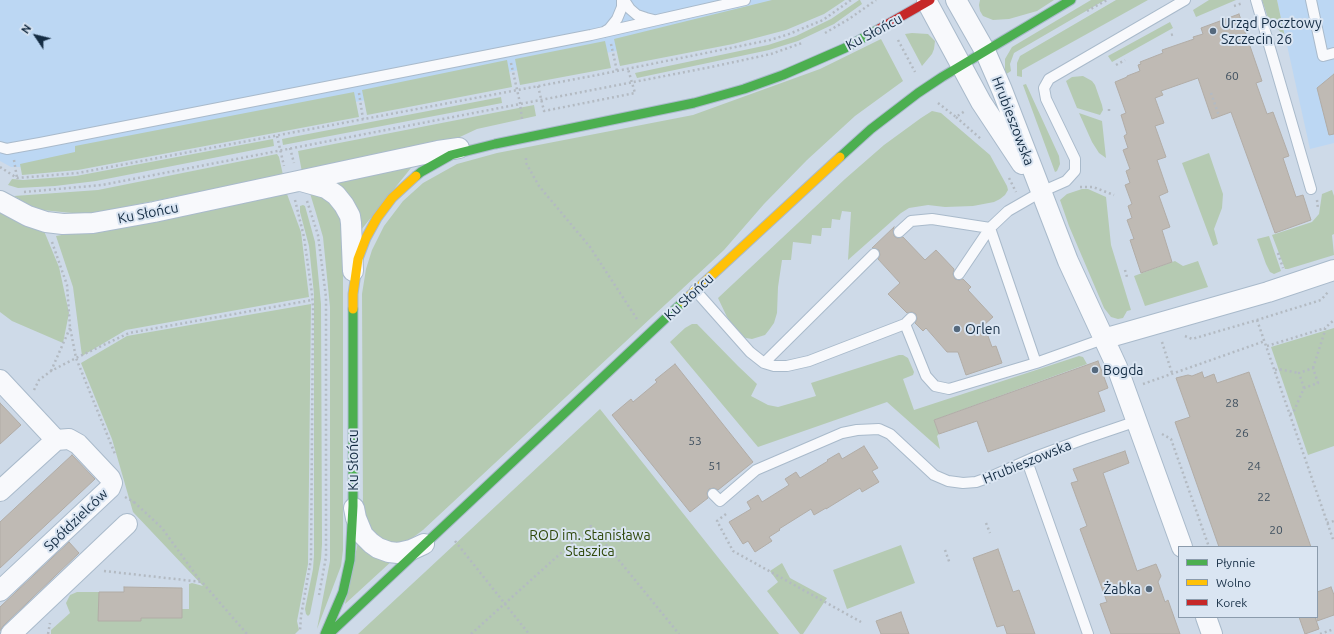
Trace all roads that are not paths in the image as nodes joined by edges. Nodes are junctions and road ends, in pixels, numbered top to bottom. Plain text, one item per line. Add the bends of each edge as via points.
1 (623, 0) edge
2 (745, 0) edge
3 (956, 0) edge
4 (1071, 0) edge
5 (1185, 0) edge
6 (1256, 0) edge
7 (1311, 0) edge
8 (928, 1) edge
9 (669, 18) junction
10 (605, 32) junction
11 (985, 51) junction
12 (1334, 53) edge
13 (960, 66) junction
14 (496, 144) junction
15 (0, 147) edge
16 (293, 179) junction
17 (1311, 189) dead end
18 (1041, 192) junction
19 (0, 201) edge
20 (990, 228) junction
21 (898, 232) dead end
22 (874, 254) dead end
23 (1334, 270) edge
24 (959, 274) dead end
25 (695, 290) junction
26 (353, 294) junction
27 (1098, 341) junction
28 (764, 363) junction
29 (1036, 363) junction
30 (0, 380) edge
31 (1137, 421) junction
32 (56, 440) junction
33 (1027, 461) junction
34 (0, 490) edge
35 (713, 494) dead end
36 (354, 506) junction
37 (127, 524) road end
38 (428, 541) junction
39 (1182, 546) edge
40 (0, 591) edge
41 (1206, 618) edge
42 (11, 634) edge
43 (325, 634) edge
44 (329, 634) edge
45 (1088, 634) edge
46 (1212, 634) edge

1 - 9 lane via 633,12 642,17 655,20
1 - 10 lane via 617,19
2 - 9 lane
3 - 11 street
4 - 11 main road, Ku Słońcu
5 - 18 lane via 1049,79 1044,88 1046,99 1075,159 1075,172 1066,181
6 - 17 lane
7 - 12 lane via 1323,56
8 - 13 street, Ku Słońcu
8 - 14 main road, Ku Słońcu via 845,48 783,75 744,88 694,104
9 - 10 lane
10 - 15 lane via 34,145
11 - 13 main road, Ku Słońcu
11 - 18 street, Hrubieszowska
13 - 18 street, Hrubieszowska via 983,106
13 - 25 main road, Ku Słońcu via 871,128
14 - 16 street, Ku Słońcu via 438,151
14 - 26 main road, Ku Słońcu via 442,160 421,172 392,198 377,218 362,247
16 - 19 street, Ku Słońcu via 106,221 82,224 46,222 28,216
16 - 26 street, Ku Słońcu via 330,191 340,199 350,216
18 - 20 lane via 1008,211
18 - 27 street, Hrubieszowska
20 - 21 lane via 932,219 911,221
20 - 24 lane
20 - 29 lane
22 - 28 lane
23 - 27 street via 1268,292
25 - 28 lane via 750,352
25 - 38 main road, Ku Słońcu
26 - 36 main road, Ku Słońcu
27 - 29 lane
27 - 31 street, Hrubieszowska via 1117,367
28 - 29 lane via 787,366 809,361 908,321 926,376 935,386 949,389
30 - 32 street
31 - 33 lane, Hrubieszowska
31 - 39 street, Hrubieszowska
32 - 34 street
32 - 40 street, Spółdzielców via 69,439 78,444 110,483
33 - 35 lane, Hrubieszowska via 976,482 948,481 934,475 890,434 879,429 857,430 842,433 756,470 720,501
33 - 45 lane
36 - 38 street, Ku Słońcu via 361,531 367,540 378,548 389,552 406,552
36 - 43 main road, Ku Słońcu via 348,573 337,608
37 - 42 street
38 - 44 main road, Ku Słońcu
41 - 46 street

